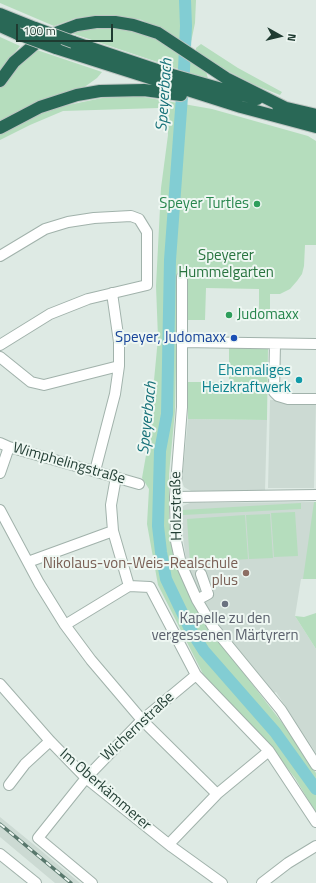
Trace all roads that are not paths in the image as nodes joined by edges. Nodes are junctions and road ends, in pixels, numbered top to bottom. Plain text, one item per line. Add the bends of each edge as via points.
1 (0, 14) edge
2 (0, 26) edge
3 (0, 81) edge
4 (168, 83) junction
5 (201, 93) junction
6 (286, 108) junction
7 (316, 115) edge
8 (316, 127) edge
9 (0, 128) edge
10 (0, 256) edge
11 (182, 277) dead end
12 (112, 292) junction
13 (182, 342) junction
14 (275, 344) junction
15 (316, 344) edge
16 (0, 345) edge
17 (0, 357) edge
18 (119, 366) junction
19 (316, 399) edge
20 (4, 445) edge
21 (95, 471) junction
22 (0, 473) edge
23 (116, 478) junction
24 (139, 484) dead end
25 (316, 495) edge
26 (175, 497) junction
27 (0, 510) edge
28 (113, 531) junction
29 (28, 562) junction
30 (201, 574) dead end
31 (129, 586) junction
32 (197, 600) junction
33 (65, 625) junction
34 (196, 676) junction
35 (2, 691) edge
36 (142, 720) junction
37 (50, 741) junction
38 (269, 752) junction
39 (316, 765) edge
40 (86, 778) junction
41 (9, 785) dead end
42 (217, 794) junction
43 (316, 822) edge
44 (169, 844) junction
45 (316, 846) edge
46 (0, 854) edge
47 (36, 883) edge
48 (92, 883) edge
49 (222, 883) edge
50 (262, 883) edge

1 - 4 highway, bridge
2 - 4 highway, bridge via 56,48
3 - 6 highway via 14,62 42,38 77,24 96,22 133,25 158,33 226,78
4 - 5 highway
4 - 5 highway
4 - 9 highway via 77,95 40,107
5 - 6 highway
5 - 8 highway via 241,107
6 - 7 highway
10 - 12 street via 45,229 94,218 131,216 139,219 147,232 147,286
11 - 13 street, Holzstraße
12 - 16 street via 50,314
12 - 18 street via 119,342
13 - 14 street
13 - 26 street, Holzstraße via 182,407
14 - 15 street
14 - 19 street via 274,392 288,399
17 - 18 street via 31,382 44,385
18 - 21 street via 115,394
20 - 21 street, Wimphelingstraße
20 - 22 street
21 - 23 street, Wimphelingstraße
23 - 24 street, Wimphelingstraße
23 - 28 street via 111,505
25 - 26 street
26 - 32 street, Holzstraße via 176,541 181,564
27 - 29 street
28 - 29 street
28 - 31 street
29 - 33 street
30 - 32 street via 208,594
31 - 33 street
31 - 34 street via 150,587
32 - 39 street, Holzstraße via 213,627 281,710
33 - 36 street
34 - 36 street, Wichernstraße
34 - 38 street
35 - 37 street, Im Oberkämmerer
36 - 40 street, Wichernstraße
36 - 42 street
37 - 40 street, Im Oberkämmerer
37 - 41 street
38 - 42 street
38 - 43 street
40 - 44 street, Im Oberkämmerer
40 - 48 street, Wichernstraße via 38,838
42 - 44 street
44 - 49 street, Im Oberkämmerer
45 - 50 street
46 - 47 street

